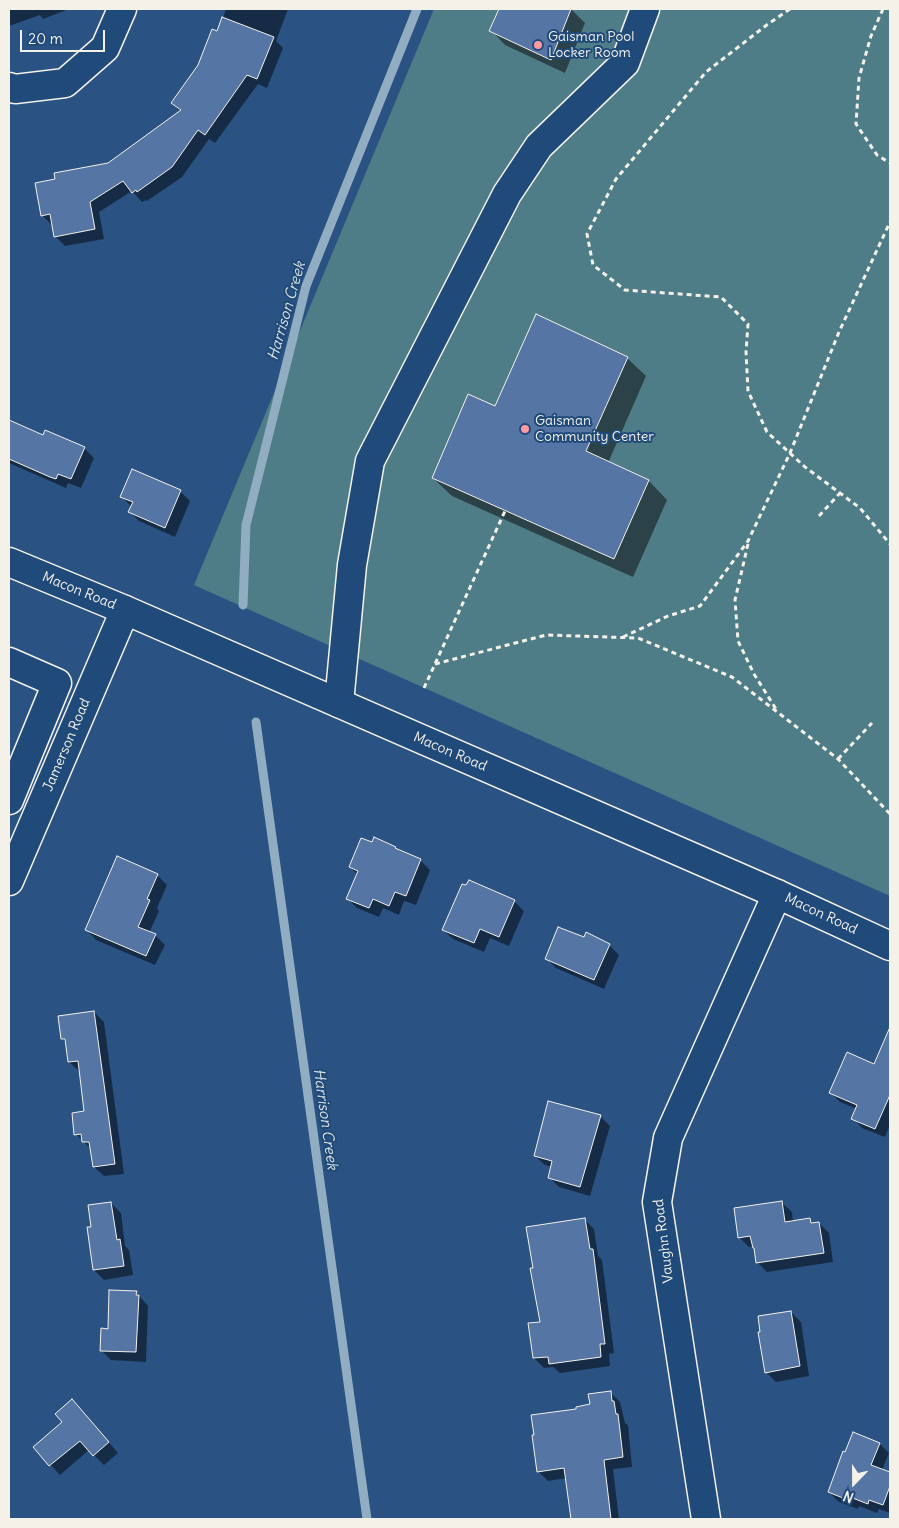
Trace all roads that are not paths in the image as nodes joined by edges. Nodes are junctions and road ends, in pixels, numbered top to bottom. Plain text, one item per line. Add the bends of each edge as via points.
1 (122, 9) edge
2 (645, 9) edge
3 (9, 87) edge
4 (9, 564) edge
5 (125, 610) junction
6 (9, 662) edge
7 (339, 703) junction
8 (9, 800) edge
9 (20, 822) edge
10 (9, 881) edge
11 (777, 894) junction
12 (890, 946) edge
13 (711, 1517) edge

1 - 3 street via 105,48 65,83
2 - 7 street via 625,63 540,146 508,194 370,461 352,564
4 - 5 street, Macon Road
5 - 7 street, Macon Road
5 - 9 street, Jamerson Road
6 - 8 street via 57,683
7 - 11 street, Macon Road
9 - 10 street, Jamerson Road
11 - 12 street, Macon Road
11 - 13 street, Vaughn Road via 668,1138 657,1202

